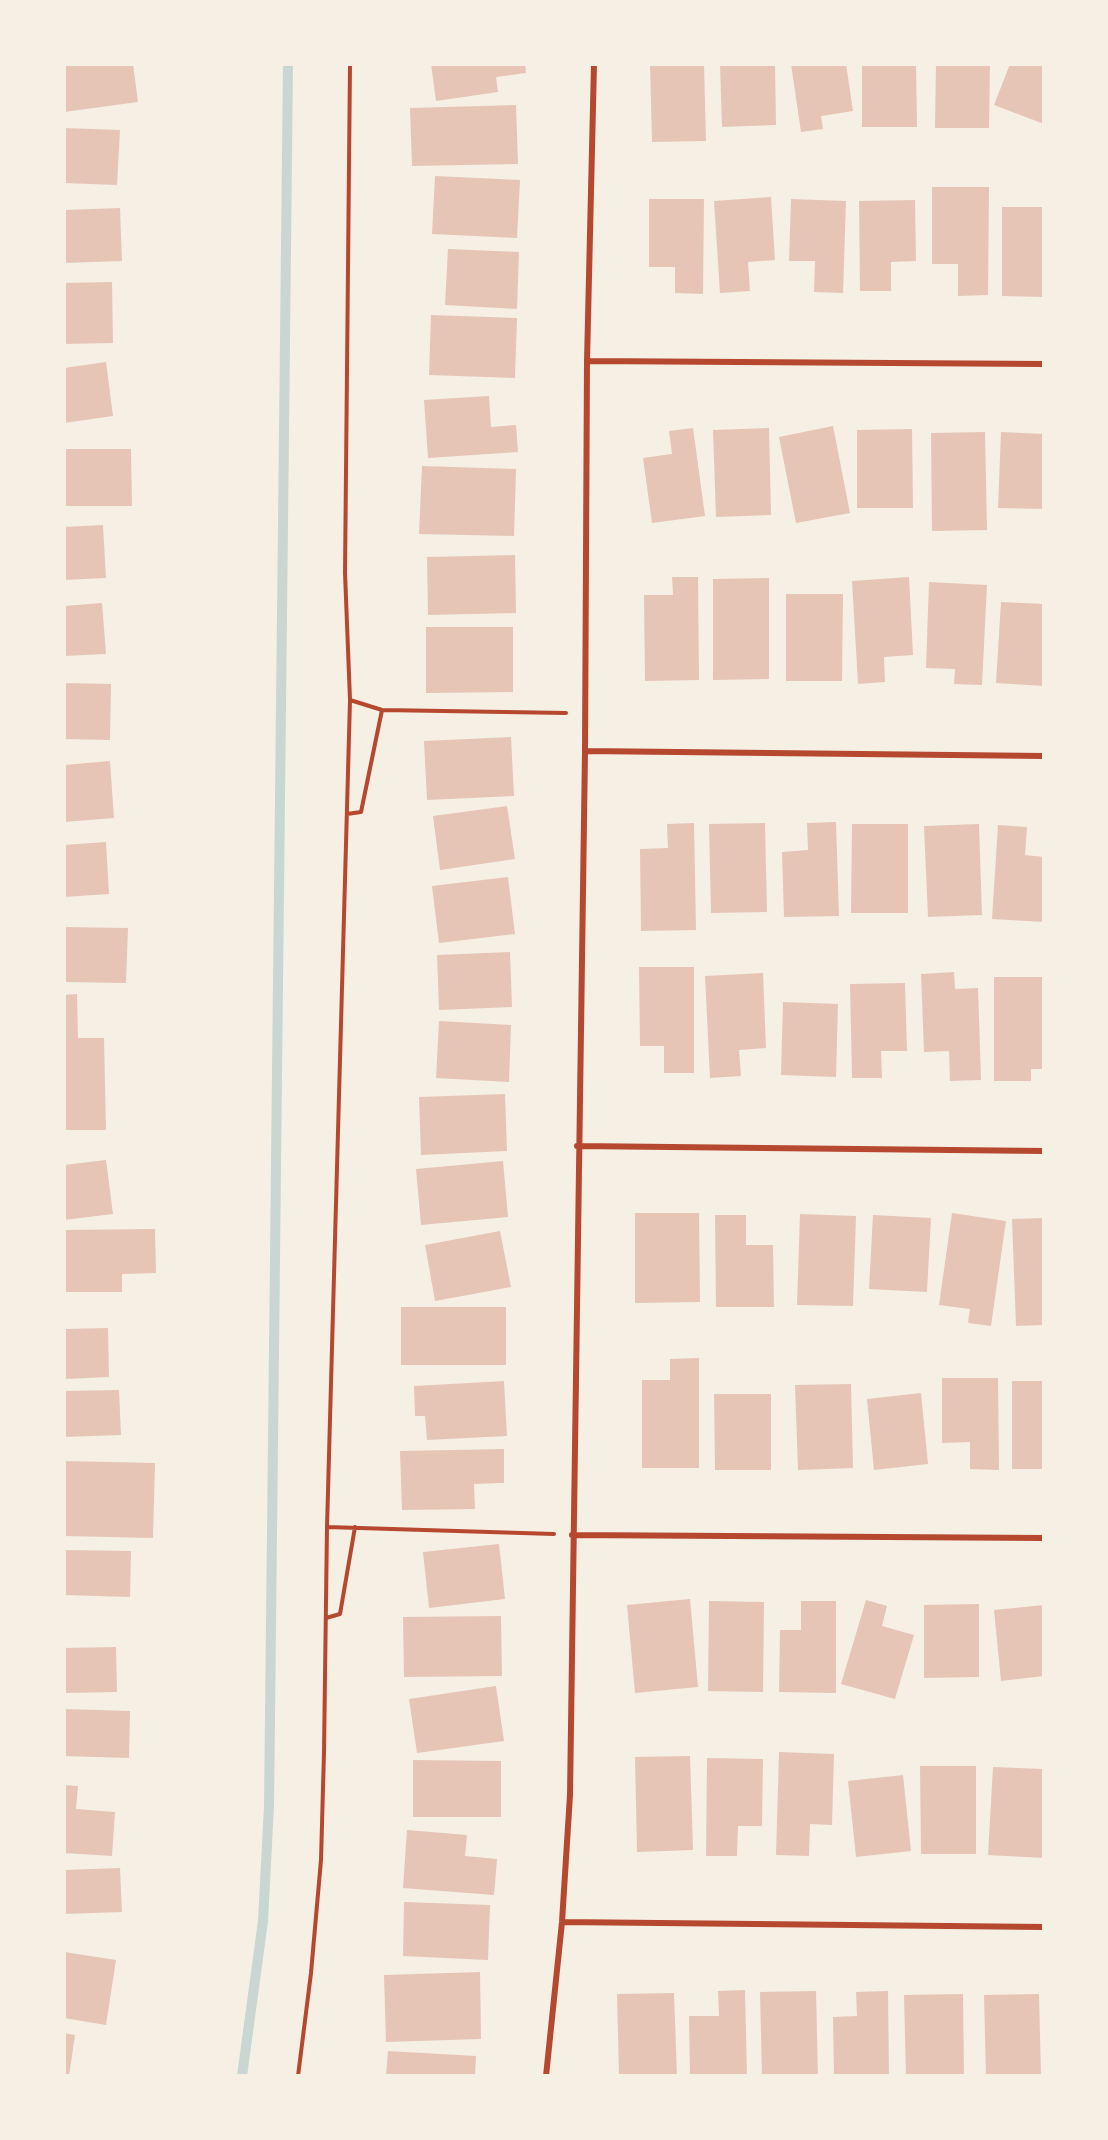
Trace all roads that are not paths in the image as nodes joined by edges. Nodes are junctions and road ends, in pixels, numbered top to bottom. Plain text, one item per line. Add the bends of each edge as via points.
1 (594, 64) edge
2 (587, 361) junction
3 (1044, 364) edge
4 (585, 751) junction
5 (1044, 756) edge
6 (578, 1146) junction
7 (1044, 1151) edge
8 (572, 1535) junction
9 (1044, 1538) edge
10 (561, 1922) junction
11 (1044, 1927) edge
12 (546, 2076) edge

1 - 2 street
2 - 3 street
2 - 4 street
4 - 5 street
4 - 6 street
6 - 7 street
6 - 8 street
8 - 9 street
8 - 10 street via 570,1796
10 - 11 street
10 - 12 street

